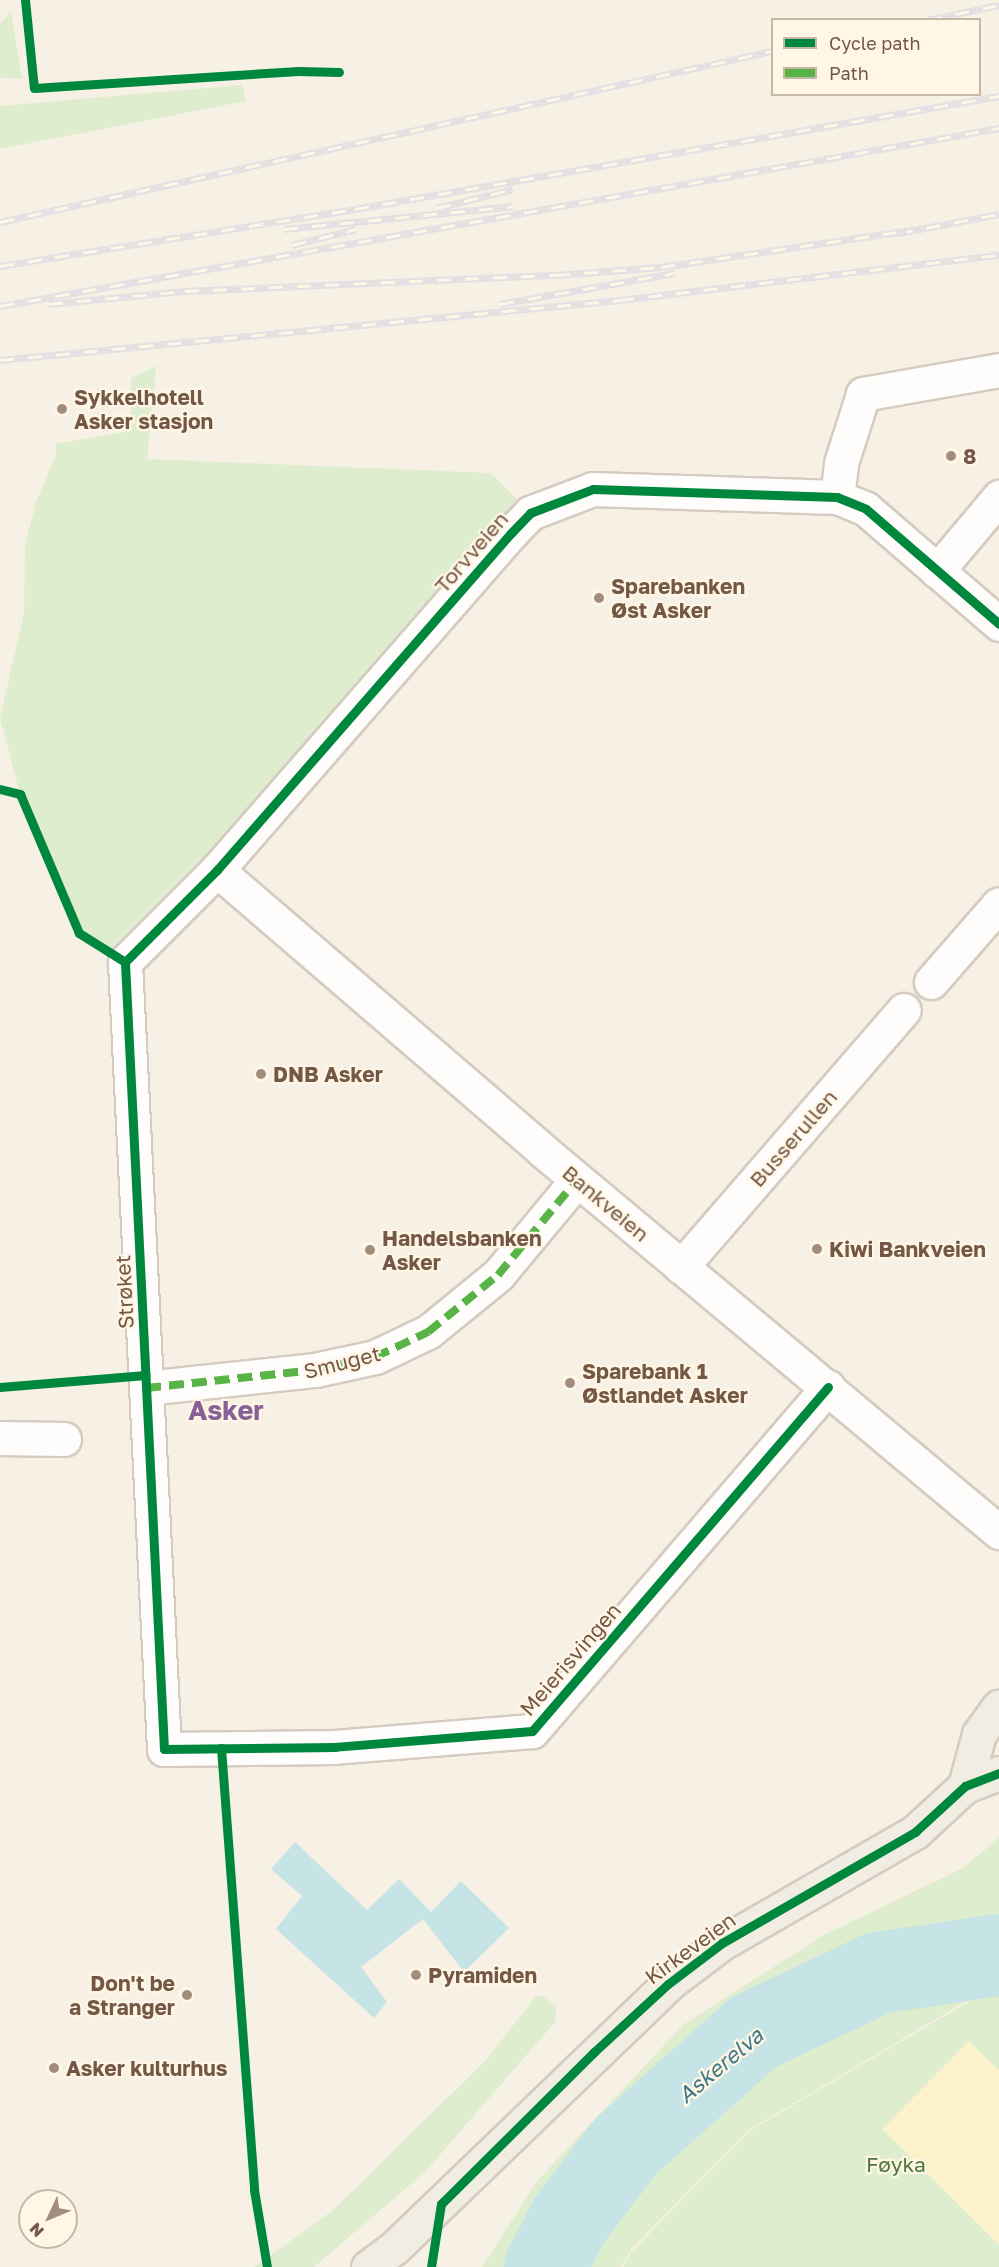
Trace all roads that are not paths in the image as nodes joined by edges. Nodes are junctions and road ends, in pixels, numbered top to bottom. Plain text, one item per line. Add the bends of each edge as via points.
1 (999, 370) edge
2 (837, 497) junction
3 (999, 497) edge
4 (937, 571) junction
5 (999, 624) edge
6 (217, 870) junction
7 (999, 904) edge
8 (931, 982) dead end
9 (904, 1010) dead end
10 (577, 1180) junction
11 (681, 1267) junction
12 (828, 1387) junction
13 (146, 1388) junction
14 (0, 1438) edge
15 (64, 1439) dead end
16 (999, 1532) edge
17 (999, 1706) edge
18 (164, 1749) joint
19 (999, 1773) edge
20 (964, 1786) junction
21 (368, 2267) edge

1 - 2 street via 863,394 841,463
2 - 4 street, Torvveien via 866,509
2 - 6 street, Torvveien via 593,489 530,513
3 - 4 street
4 - 5 street, Torvveien
6 - 10 street, Bankveien
6 - 13 street, Strøket via 125,962
7 - 8 street
9 - 11 street, Busserullen
10 - 11 street, Bankveien
10 - 13 street, Smuget via 498,1275 428,1332 375,1357 315,1370
11 - 12 street, Bankveien
12 - 16 street, Bankveien
12 - 18 street, Meierisvingen via 532,1731 335,1747
13 - 18 street, Strøket
14 - 15 street
17 - 20 main road via 979,1734
19 - 20 main road, Kirkeveien
20 - 21 main road, Kirkeveien via 915,1832 722,1943 668,1984 425,2218

